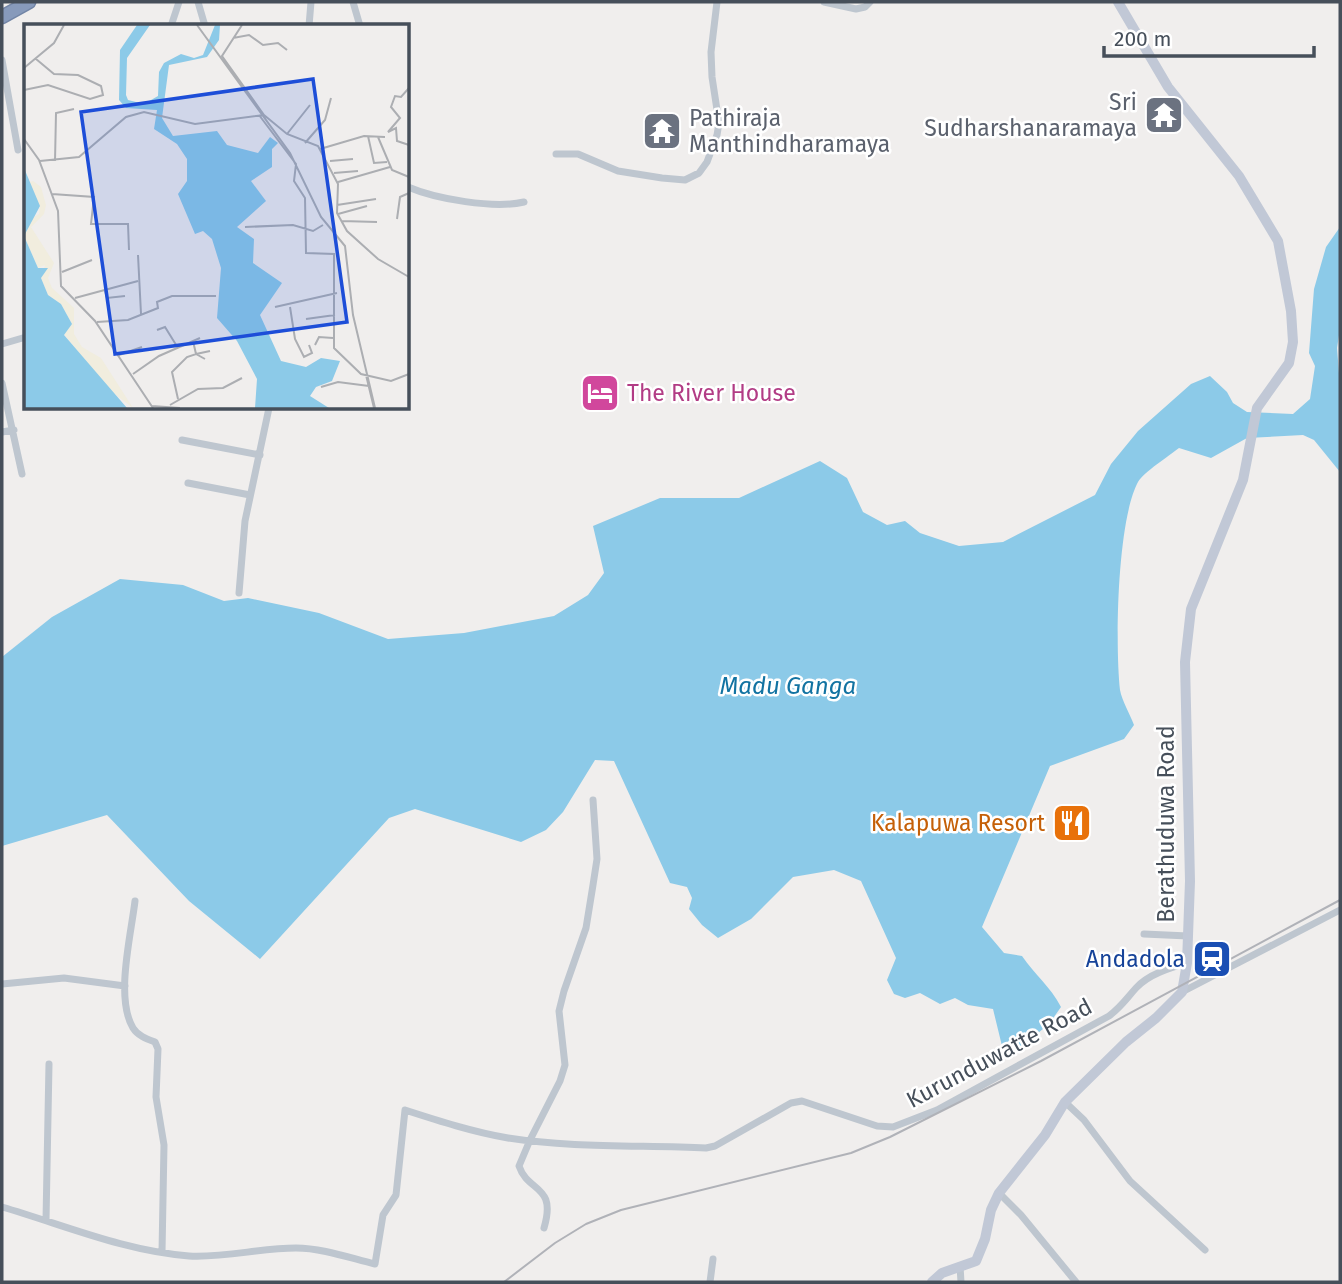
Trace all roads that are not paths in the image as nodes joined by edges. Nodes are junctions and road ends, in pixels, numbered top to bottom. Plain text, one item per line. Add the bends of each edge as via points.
1 (29, 2) edge
2 (179, 2) edge
3 (198, 2) edge
4 (311, 2) edge
5 (353, 2) edge
6 (717, 2) edge
7 (824, 2) edge
8 (870, 2) edge
9 (1118, 2) edge
10 (2, 17) edge
11 (172, 24) edge
12 (204, 24) edge
13 (309, 24) edge
14 (359, 24) edge
15 (2, 60) edge
16 (18, 150) dead end
17 (556, 153) dead end
18 (410, 188) edge
19 (524, 202) dead end
20 (24, 338) edge
21 (2, 344) edge
22 (2, 383) edge
23 (269, 410) edge
24 (14, 430) junction
25 (2, 432) edge
26 (182, 440) dead end
27 (260, 455) junction
28 (22, 474) dead end
29 (188, 483) dead end
30 (250, 495) junction
31 (239, 593) dead end
32 (593, 800) dead end
33 (135, 901) dead end
34 (1340, 910) edge
35 (1144, 934) dead end
36 (1188, 936) junction
37 (1187, 963) junction
38 (2, 984) edge
39 (125, 986) junction
40 (1182, 992) junction
41 (49, 1064) dead end
42 (1065, 1102) junction
43 (530, 1139) junction
44 (999, 1193) junction
45 (2, 1207) edge
46 (46, 1220) junction
47 (544, 1228) dead end
48 (1205, 1250) dead end
49 (162, 1252) junction
50 (713, 1259) dead end
51 (960, 1266) junction
52 (710, 1282) edge
53 (932, 1282) edge
54 (961, 1282) edge
55 (1076, 1282) edge

1 - 10 highway
2 - 11 street
3 - 12 street
4 - 13 street
5 - 14 street
6 - 17 street via 711,52 718,135 699,173 685,180 662,178 618,171 578,154
7 - 8 street via 856,9
9 - 36 street, Berathuduwa Road via 1168,86 1239,176 1278,241 1291,311 1289,363 1257,408 1243,481 1191,609 1187,632
15 - 16 street
18 - 19 street via 493,205
20 - 21 street
22 - 24 street
23 - 27 street
24 - 25 street
24 - 28 street
26 - 27 street
27 - 30 street
29 - 30 street
30 - 31 street
32 - 43 street via 597,859 586,928 559,1011 565,1065
33 - 39 street
34 - 40 street
35 - 36 street
36 - 37 street, Berathuduwa Road
37 - 40 street, Berathuduwa Road
37 - 43 street, Kurunduwatte Road via 1165,969 1137,986 1125,1004 1109,1016 937,1110 893,1128 802,1101 706,1148
38 - 39 street via 64,978
39 - 49 street via 133,1029 155,1042 158,1049 156,1097 164,1145
40 - 42 street
41 - 46 street
42 - 44 street
42 - 48 street via 1130,1181
43 - 47 street via 520,1170 544,1197 549,1210
43 - 49 street, Kurunduwatte Road via 509,1138 405,1110 396,1195 383,1215 375,1264 298,1248 235,1255
44 - 51 street via 976,1261
44 - 55 street
45 - 46 street, Kurunduwatte Road
46 - 49 street, Kurunduwatte Road via 104,1241
50 - 52 street
51 - 53 street
51 - 54 street

